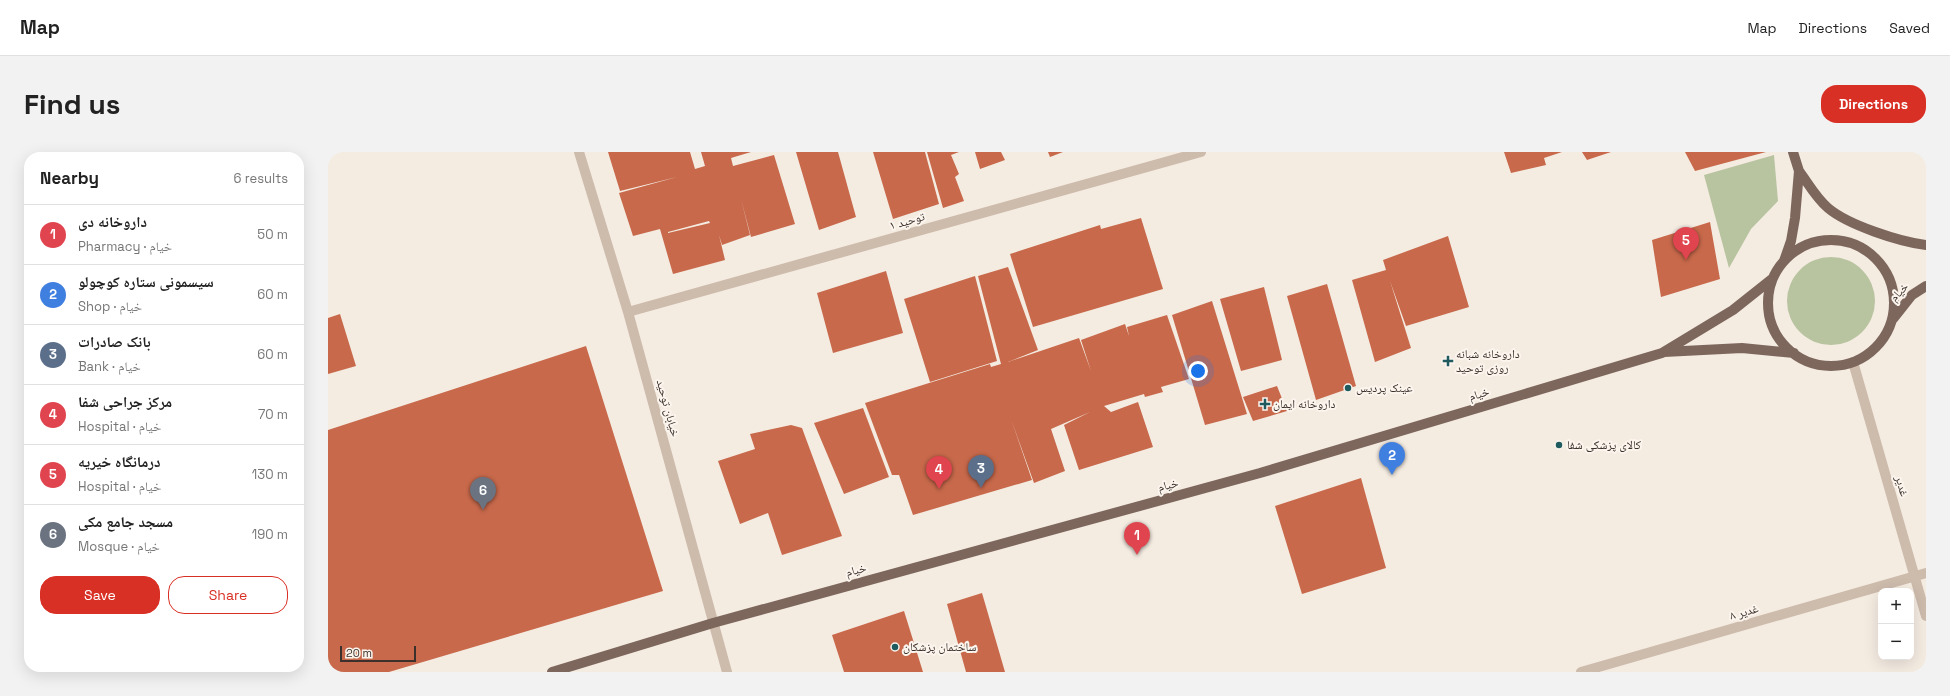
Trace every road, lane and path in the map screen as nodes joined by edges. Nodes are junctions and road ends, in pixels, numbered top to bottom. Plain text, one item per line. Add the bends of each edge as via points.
1 (579, 152) edge
2 (1793, 152) edge
3 (1197, 153) edge
4 (1799, 171) junction
5 (1926, 245) edge
6 (1783, 262) junction
7 (1772, 279) junction
8 (1926, 286) edge
9 (628, 312) junction
10 (1893, 319) junction
11 (1662, 353) junction
12 (1794, 354) junction
13 (1853, 362) junction
14 (1926, 573) edge
15 (1915, 576) junction
16 (1926, 616) edge
17 (712, 623) junction
18 (552, 672) edge
19 (727, 672) edge
20 (1581, 672) edge

1 - 9 street, خیابان توحید
2 - 4 main road
3 - 9 street, توحید ۱
4 - 5 main road via 1828,208 1856,225
4 - 6 main road via 1791,241
6 - 7 main road
6 - 10 main road via 1799,248 1818,241 1840,240 1861,247 1878,260 1890,279 1895,298
7 - 11 main road, خیام via 1733,310
7 - 12 main road via 1768,300 1770,320 1779,339
8 - 10 main road, خیام via 1912,295
9 - 17 street, خیابان توحید
10 - 13 main road via 1885,337 1871,352
11 - 12 main road via 1742,348
11 - 17 main road, خیام via 1260,473
12 - 13 main road via 1812,363 1832,366
13 - 15 street, غدیر
14 - 15 street, غدیر ۸
15 - 16 street, غدیر
15 - 20 street, غدیر ۸
17 - 18 main road, خیام
17 - 19 street, خیابان توحید

